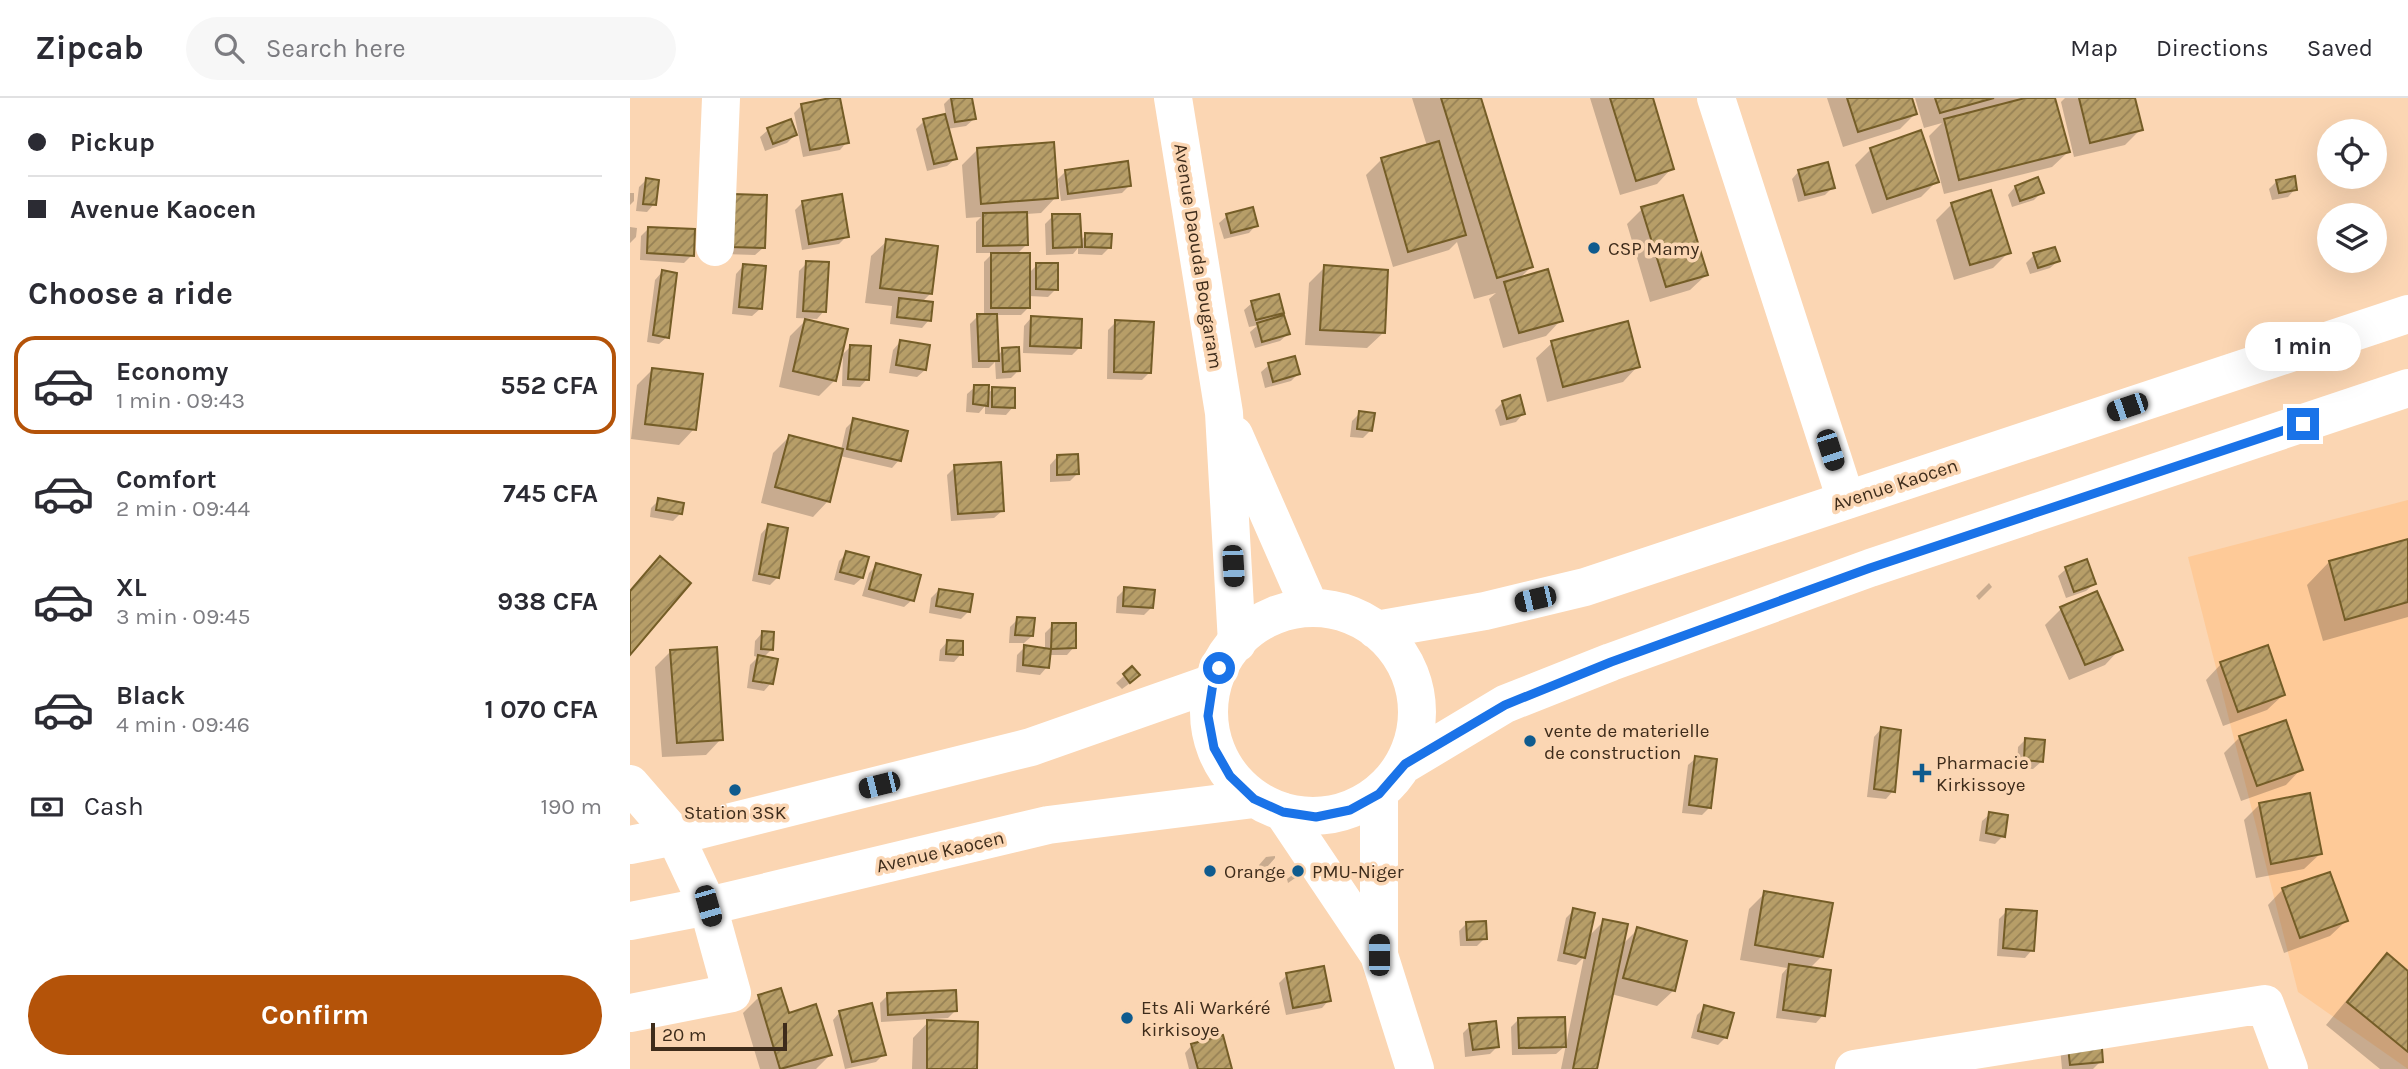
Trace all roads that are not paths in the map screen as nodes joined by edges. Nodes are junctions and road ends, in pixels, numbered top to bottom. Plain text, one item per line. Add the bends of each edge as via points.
1 (722, 98) edge
2 (1174, 98) edge
3 (1716, 98) edge
4 (715, 247) dead end
5 (2408, 314) edge
6 (2408, 388) edge
7 (1224, 413) junction
8 (1846, 500) junction
9 (1310, 608) junction
10 (1377, 630) junction
11 (1237, 643) junction
12 (1213, 683) junction
13 (1405, 764) junction
14 (630, 784) edge
15 (1379, 794) junction
16 (1268, 805) junction
17 (675, 836) junction
18 (630, 845) edge
19 (708, 906) junction
20 (630, 920) edge
21 (1379, 955) junction
22 (630, 1013) edge
23 (1415, 1069) edge
24 (1854, 1069) edge
25 (2289, 1069) edge

1 - 4 main road
2 - 7 main road, Avenue Daouda Bougaram
3 - 8 main road
5 - 8 main road, Avenue Kaocen
6 - 13 main road via 1870,568 1611,662 1505,705
7 - 9 main road, Avenue Daouda Bougaram
7 - 11 main road, Avenue Daouda Bougaram
8 - 10 main road, Avenue Kaocen via 1585,587
9 - 10 main road via 1345,613
9 - 11 main road via 1278,614 1249,630
10 - 13 main road via 1401,657 1415,691 1416,729
11 - 12 main road
12 - 16 main road via 1208,716 1214,748 1230,776
12 - 17 main road via 1031,747
13 - 15 main road
14 - 17 main road
15 - 16 main road via 1350,810 1316,817
15 - 21 main road
16 - 19 main road, Avenue Kaocen via 1048,825
16 - 21 main road
17 - 18 main road
17 - 19 main road
19 - 20 main road, Avenue Kaocen
19 - 22 main road via 733,993
21 - 23 main road
24 - 25 main road via 2265,1004

